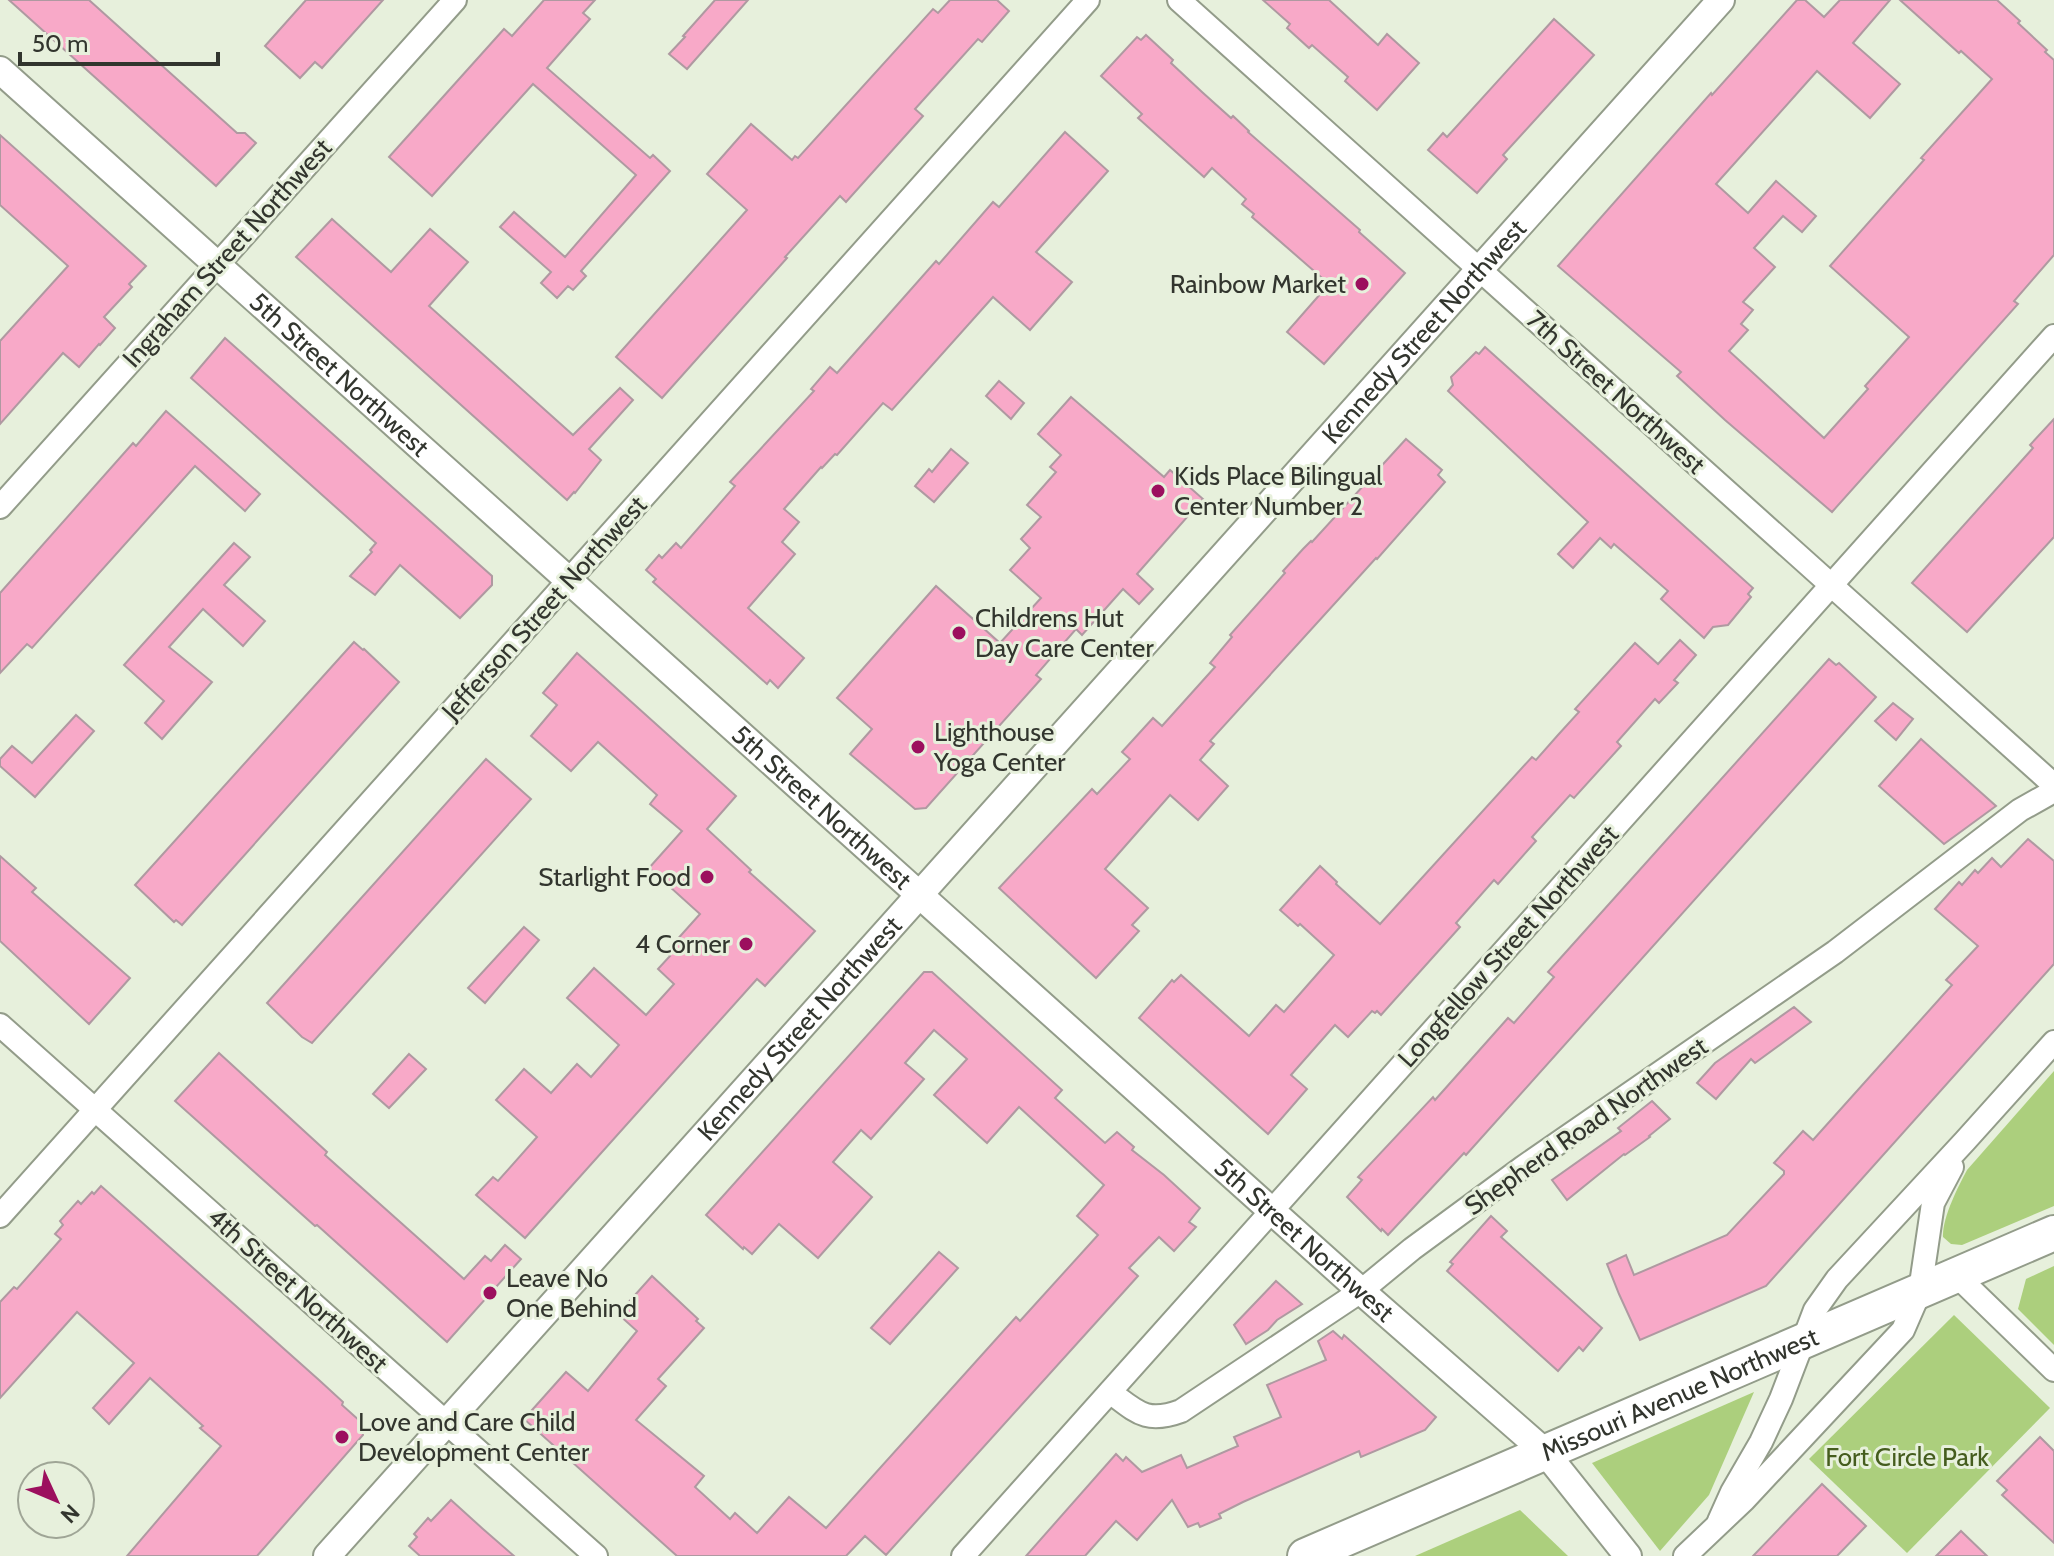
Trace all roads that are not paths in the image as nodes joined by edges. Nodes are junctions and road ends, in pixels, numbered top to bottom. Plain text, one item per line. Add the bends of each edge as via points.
1 (455, 0) edge
2 (1088, 0) edge
3 (1179, 0) edge
4 (1721, 0) edge
5 (0, 70) edge
6 (217, 265) junction
7 (1479, 270) junction
8 (2054, 336) edge
9 (0, 507) edge
10 (569, 580) junction
11 (1831, 585) junction
12 (2054, 785) edge
13 (2054, 791) edge
14 (919, 895) junction
15 (0, 1025) edge
16 (2054, 1042) edge
17 (95, 1109) junction
18 (1965, 1141) junction
19 (1271, 1211) junction
20 (0, 1216) edge
21 (2054, 1233) edge
22 (1956, 1275) junction
23 (1361, 1291) junction
24 (1920, 1291) junction
25 (1805, 1340) junction
26 (2054, 1370) edge
27 (1110, 1392) junction
28 (447, 1422) junction
29 (1545, 1452) junction
30 (1719, 1521) junction
31 (327, 1556) edge
32 (596, 1556) edge
33 (963, 1556) edge
34 (1305, 1556) edge
35 (1628, 1556) edge
36 (1685, 1556) edge

1 - 6 street, Ingraham Street Northwest
2 - 10 street, Jefferson Street Northwest
3 - 7 street, 7th Street Northwest
4 - 7 street, Kennedy Street Northwest
5 - 6 street, 5th Street Northwest
6 - 9 street, Ingraham Street Northwest
6 - 10 street, 5th Street Northwest
7 - 11 street, 7th Street Northwest
7 - 14 street, Kennedy Street Northwest
8 - 11 street, Longfellow Street Northwest
10 - 14 street, 5th Street Northwest
10 - 17 street, Jefferson Street Northwest
11 - 12 street, 7th Street Northwest
11 - 19 street, Longfellow Street Northwest
13 - 23 street, Shepherd Road Northwest via 2028,805 1824,960 1522,1168
14 - 19 street, 5th Street Northwest
14 - 28 street, Kennedy Street Northwest
15 - 17 street, 4th Street Northwest
16 - 18 street
17 - 20 street, Jefferson Street Northwest
17 - 28 street, 4th Street Northwest
18 - 24 street via 1933,1203
18 - 25 street via 1837,1279 1815,1310
19 - 23 street, 5th Street Northwest
19 - 27 street, Longfellow Street Northwest
21 - 22 main road, Missouri Avenue Northwest
22 - 24 main road, Missouri Avenue Northwest
22 - 26 street
23 - 27 street, Shepherd Road Northwest via 1181,1411 1149,1417
23 - 29 street, 5th Street Northwest
24 - 25 main road, Missouri Avenue Northwest
24 - 30 street via 1903,1330 1881,1356
25 - 29 main road, Missouri Avenue Northwest
25 - 30 street via 1761,1442
27 - 33 street, Longfellow Street Northwest
28 - 31 street, Kennedy Street Northwest
28 - 32 street, 4th Street Northwest
29 - 34 main road, Missouri Avenue Northwest
29 - 35 street, 5th Street Northwest
30 - 36 street

